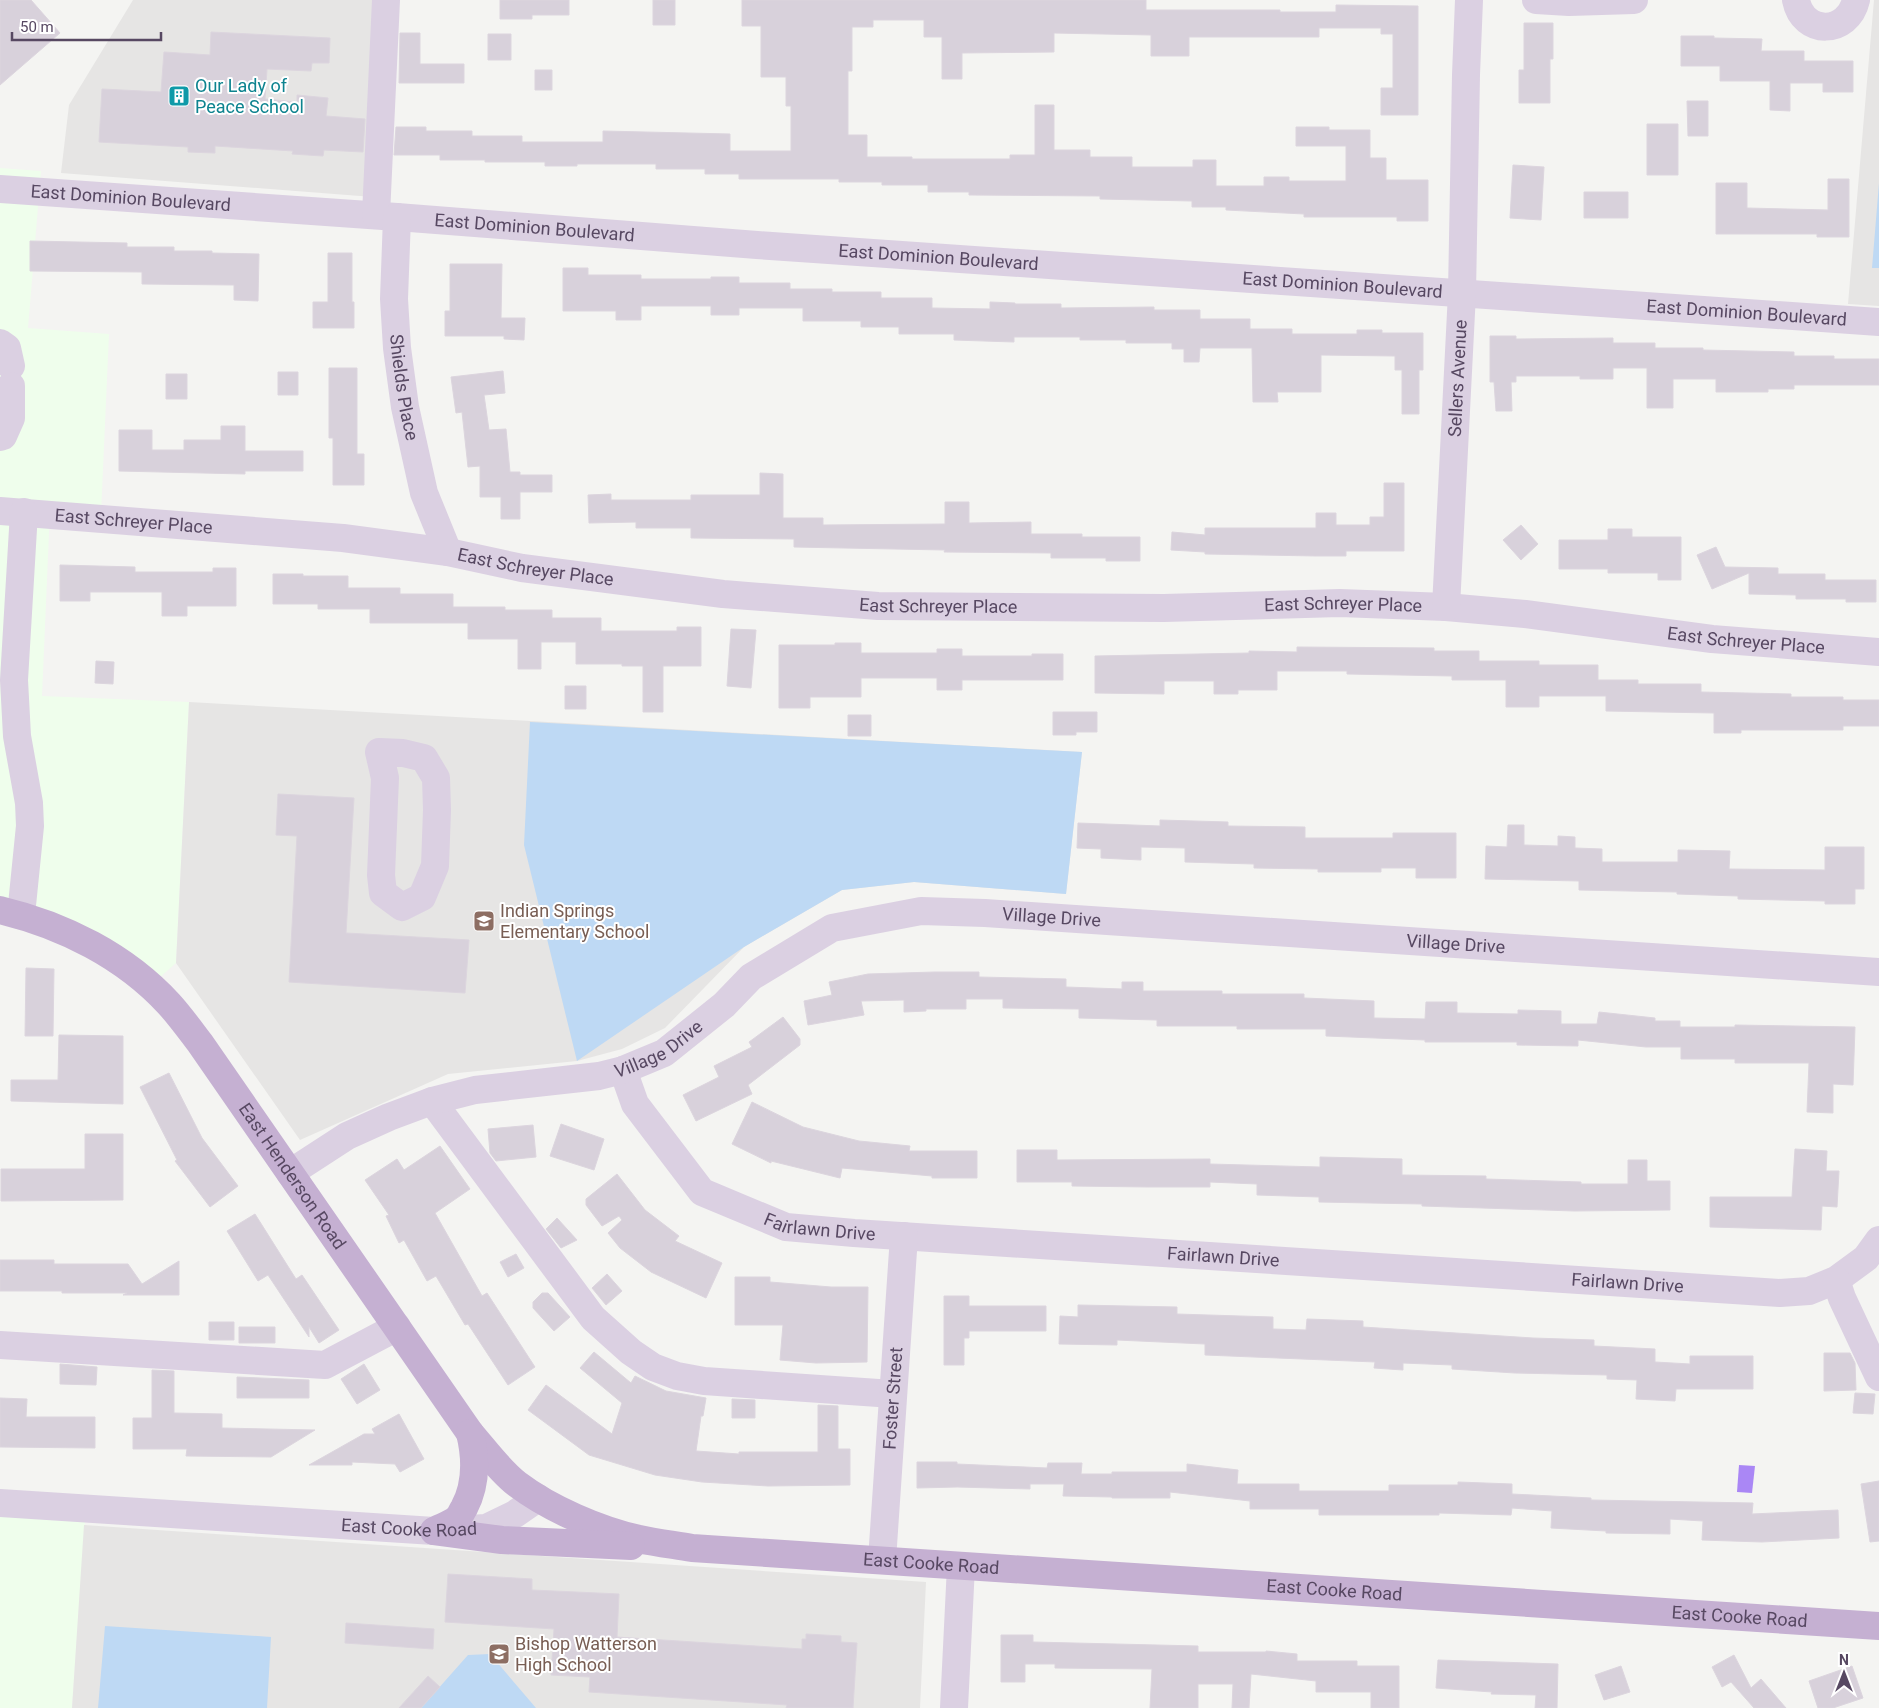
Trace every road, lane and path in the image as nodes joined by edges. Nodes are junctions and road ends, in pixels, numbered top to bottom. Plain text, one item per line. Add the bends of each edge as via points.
1 (386, 0) edge
2 (1469, 0) edge
3 (1536, 0) edge
4 (1634, 0) edge
5 (1796, 0) edge
6 (1856, 0) edge
7 (0, 189) edge
8 (386, 216) junction
9 (1462, 293) junction
10 (1879, 322) edge
11 (7, 365) edge
12 (0, 437) edge
13 (12, 512) edge
14 (448, 552) junction
15 (9, 596) edge
16 (1446, 607) junction
17 (1879, 652) edge
18 (379, 752) joint
19 (11, 913) edge
20 (1879, 972) edge
21 (623, 1070) junction
22 (432, 1101) junction
23 (290, 1173) junction
24 (904, 1236) junction
25 (1879, 1240) edge
26 (1836, 1280) junction
27 (397, 1327) junction
28 (0, 1345) edge
29 (1879, 1377) edge
30 (893, 1394) junction
31 (470, 1433) junction
32 (538, 1498) junction
33 (0, 1503) edge
34 (434, 1531) junction
35 (692, 1548) junction
36 (882, 1560) junction
37 (961, 1566) junction
38 (1879, 1626) edge
39 (954, 1708) edge

1 - 8 street, Shields Place
2 - 9 street, Sellers Avenue
3 - 4 street
5 - 6 street via 1802,16 1819,26 1829,27 1847,18
7 - 8 street, East Dominion Boulevard
8 - 9 street, East Dominion Boulevard
8 - 14 street, Shields Place via 405,407 424,493
9 - 10 street, East Dominion Boulevard
9 - 16 street, Sellers Avenue
11 - 12 street via 11,418
13 - 14 street, East Schreyer Place via 343,538
13 - 15 street
14 - 16 street, East Schreyer Place via 522,568 723,594 878,606 1164,608 1340,603
15 - 19 street via 18,736 29,803 30,835
16 - 17 street, East Schreyer Place via 1712,639
18 - 18 street via 385,778 382,893 402,907 422,897 436,866 436,778 424,758
19 - 23 main road, East Henderson Road via 50,925 111,956 170,1004
20 - 21 street, Village Drive via 921,911 832,928 751,977 724,1005 664,1053
21 - 22 street, Village Drive via 571,1080 475,1090
21 - 24 street, Fairlawn Drive via 635,1104 702,1192 786,1227
22 - 23 street, Village Drive via 347,1136
22 - 30 street via 593,1318 653,1367 704,1381
23 - 27 main road, East Henderson Road
24 - 26 street, Fairlawn Drive via 1756,1292 1809,1291
24 - 30 street, Foster Street
25 - 26 street, Fairlawn Drive via 1866,1258
26 - 29 street
27 - 28 street via 324,1365
27 - 31 main road, East Henderson Road
30 - 36 street, Foster Street
31 - 32 main road, East Henderson Road via 500,1468
31 - 34 main road via 474,1450 473,1486 458,1518
32 - 34 street, East Cooke Road via 486,1528
32 - 35 main road, East Cooke Road via 587,1523 639,1539
33 - 34 street, East Cooke Road
34 - 35 main road via 547,1543
35 - 36 main road, East Cooke Road
36 - 37 main road, East Cooke Road
37 - 38 main road, East Cooke Road
37 - 39 street

